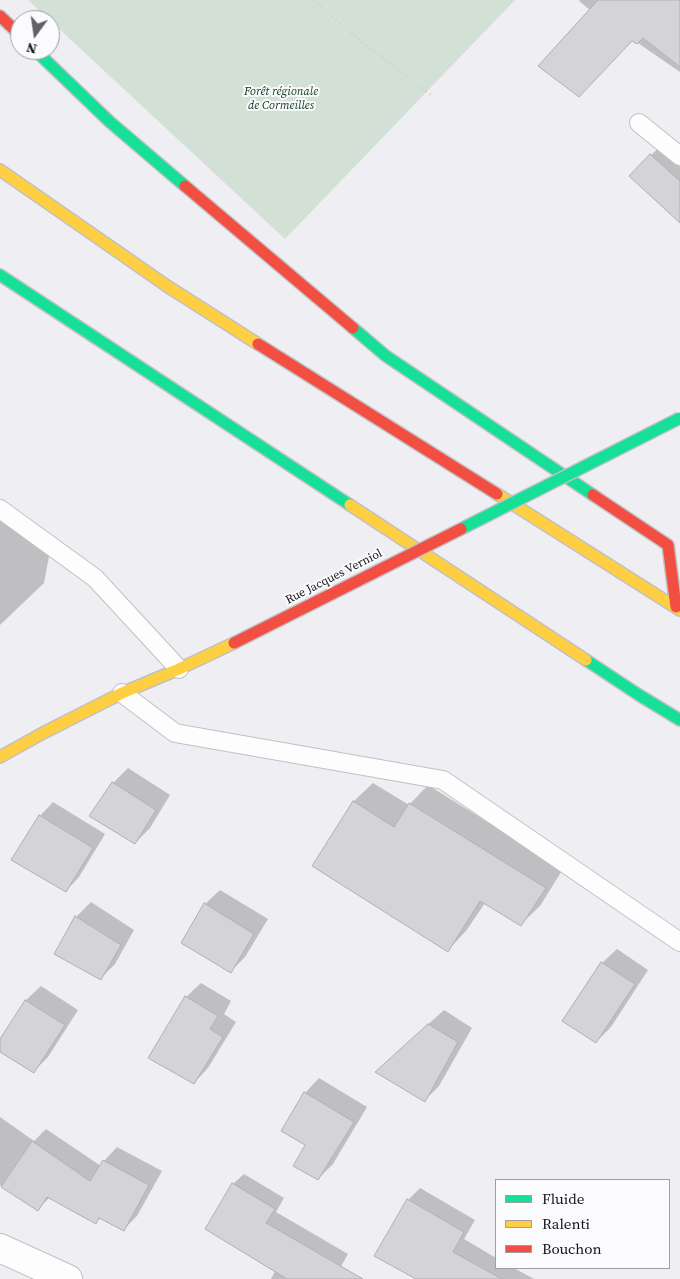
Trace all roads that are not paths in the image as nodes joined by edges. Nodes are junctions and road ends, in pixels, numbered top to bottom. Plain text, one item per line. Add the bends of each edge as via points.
1 (0, 16) edge
2 (10, 26) edge
3 (45, 60) edge
4 (639, 123) dead end
5 (680, 156) edge
6 (0, 170) edge
7 (0, 275) edge
8 (680, 418) edge
9 (0, 509) edge
10 (678, 609) edge
11 (179, 669) junction
12 (122, 693) junction
13 (680, 720) edge
14 (0, 758) edge
15 (680, 942) edge
16 (0, 1248) edge
17 (68, 1279) edge

1 - 2 main road
3 - 10 main road via 110,122 386,356 668,545
4 - 5 lane
6 - 10 main road via 168,286
7 - 13 main road
8 - 11 main road, Rue Jacques Verniol, bridge
9 - 11 lane via 95,578
11 - 12 main road, Rue Jacques Verniol
12 - 14 main road, Rue Jacques Verniol
12 - 15 lane via 175,733 444,780
16 - 17 street

